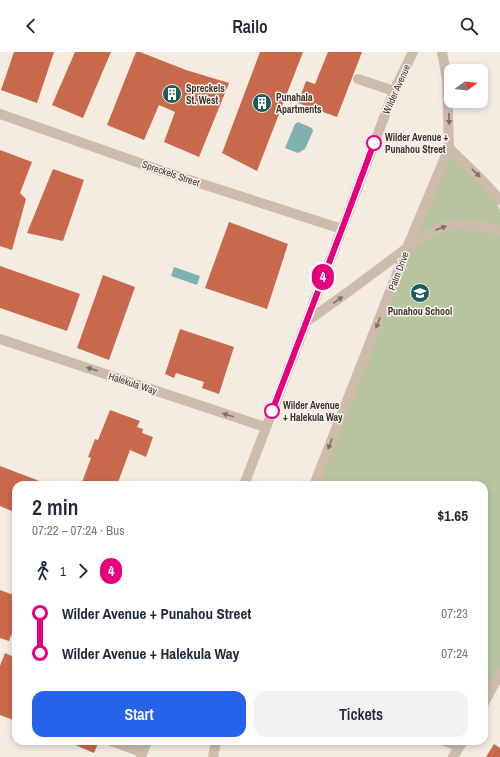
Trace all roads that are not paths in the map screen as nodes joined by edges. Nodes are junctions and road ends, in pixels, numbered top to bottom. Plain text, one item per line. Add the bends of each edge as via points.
1 (413, 52) edge
2 (442, 52) edge
3 (358, 79) dead end
4 (394, 91) junction
5 (0, 114) edge
6 (449, 148) junction
7 (500, 200) edge
8 (342, 229) junction
9 (500, 231) edge
10 (407, 248) junction
11 (306, 322) junction
12 (0, 339) edge
13 (265, 427) junction
14 (245, 481) edge
15 (316, 481) edge
16 (500, 673) edge
17 (488, 696) edge
18 (120, 745) edge
19 (146, 745) edge
20 (215, 745) edge
21 (460, 745) edge
22 (142, 755) edge
23 (213, 757) edge
24 (453, 757) edge

1 - 4 street, Wilder Avenue
2 -> 6 street, Palm Drive via 447,78
3 - 4 street
4 - 8 street, Wilder Avenue
5 - 8 street, Spreckels Street via 171,174
6 -> 7 street
6 - 10 street, Palm Drive
8 - 11 street, Wilder Avenue
10 -> 9 street via 439,228 458,224
11 -> 10 street
10 -> 15 street, Palm Drive
11 - 13 street, Wilder Avenue
13 -> 12 street, Halekula Way
13 - 14 street, Wilder Avenue
16 - 17 street
18 - 22 street
19 - 22 street
20 - 23 street
21 - 24 street

